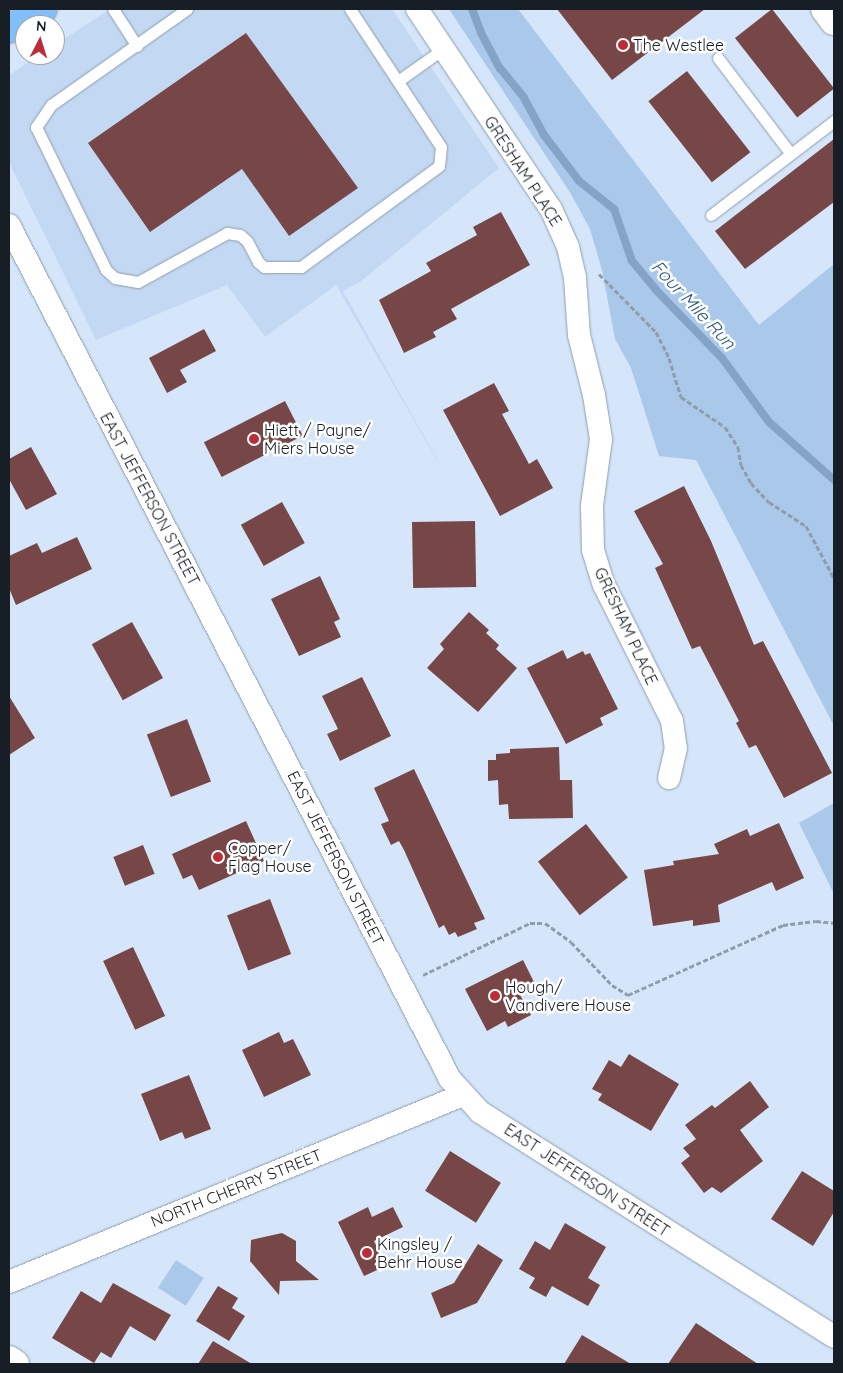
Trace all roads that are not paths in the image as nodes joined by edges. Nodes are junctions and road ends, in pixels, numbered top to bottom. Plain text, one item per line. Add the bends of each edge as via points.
1 (43, 9) edge
2 (113, 9) edge
3 (187, 9) edge
4 (350, 9) edge
5 (417, 9) edge
6 (825, 9) edge
7 (834, 21) edge
8 (9, 30) edge
9 (137, 46) junction
10 (444, 49) junction
11 (718, 58) dead end
12 (398, 81) junction
13 (834, 121) edge
14 (790, 153) junction
15 (711, 215) dead end
16 (9, 225) edge
17 (16, 256) edge
18 (669, 778) dead end
19 (463, 1095) junction
20 (9, 1282) edge
21 (834, 1337) edge
22 (9, 1360) edge
23 (15, 1364) edge

1 - 8 main road
2 - 9 lane
3 - 9 lane
4 - 12 lane
5 - 10 street, GRESHAM PLACE
6 - 7 street
9 - 12 lane via 51,105 36,127 106,270 115,278 130,282 138,282 227,233 240,235 247,241 264,267 294,270 307,265 439,166 441,147
10 - 12 lane
10 - 18 street, GRESHAM PLACE via 551,209 572,260 579,335 597,407 601,439 592,506 593,550 604,585 672,721 676,748
11 - 14 lane
13 - 14 lane
14 - 15 lane
16 - 17 street, EAST JEFFERSON STREET
17 - 19 street, EAST JEFFERSON STREET via 450,1079
19 - 20 street, NORTH CHERRY STREET
19 - 21 street, EAST JEFFERSON STREET via 480,1112
22 - 23 street

